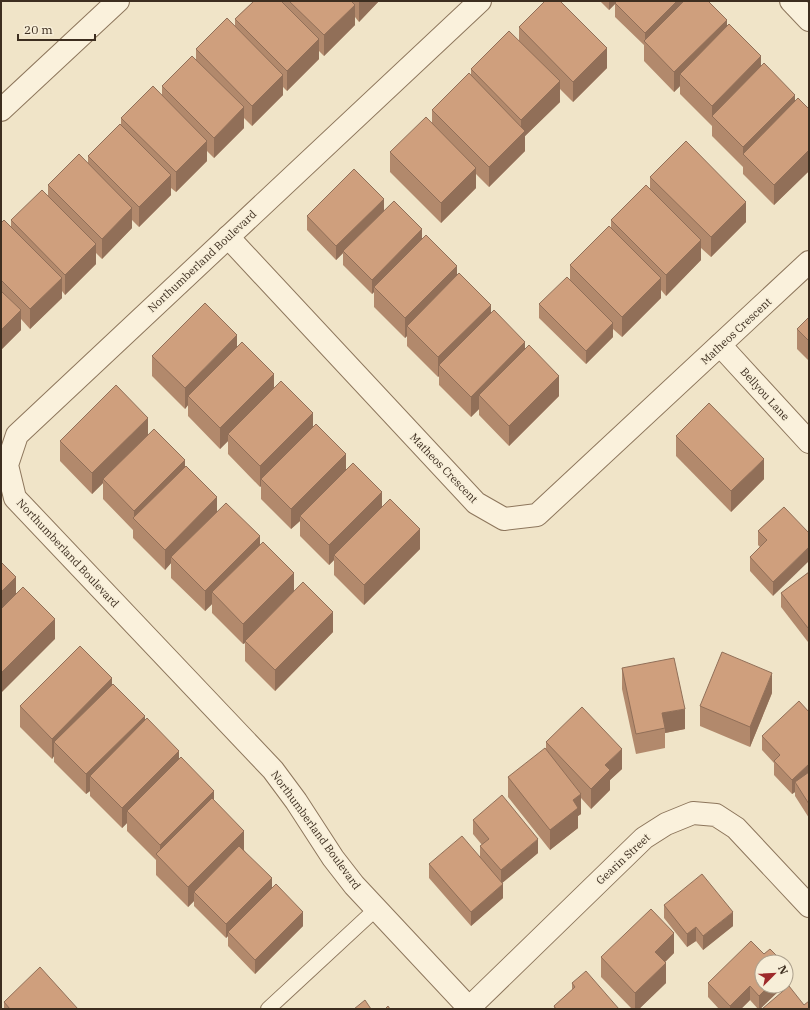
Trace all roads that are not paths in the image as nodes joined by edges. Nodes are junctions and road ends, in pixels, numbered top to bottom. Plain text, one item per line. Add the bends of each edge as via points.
1 (118, 1) edge
2 (480, 1) edge
3 (791, 1) edge
4 (809, 20) edge
5 (1, 110) edge
6 (228, 237) junction
7 (809, 262) edge
8 (720, 345) junction
9 (809, 442) edge
10 (809, 906) edge
11 (376, 909) junction
12 (268, 1009) edge
13 (469, 1009) edge

1 - 5 street
2 - 6 street, Northumberland Boulevard
3 - 4 street
6 - 8 street, Matheos Crescent via 476,503 504,519 537,515
6 - 11 street, Northumberland Boulevard via 17,435 7,465 15,498 273,770 296,800 333,858
7 - 8 street, Matheos Crescent
8 - 9 street, Bellyou Lane
10 - 13 street, Gearin Street via 736,828 716,815 693,813 666,824 644,838
11 - 12 lane
11 - 13 street, Northumberland Boulevard

